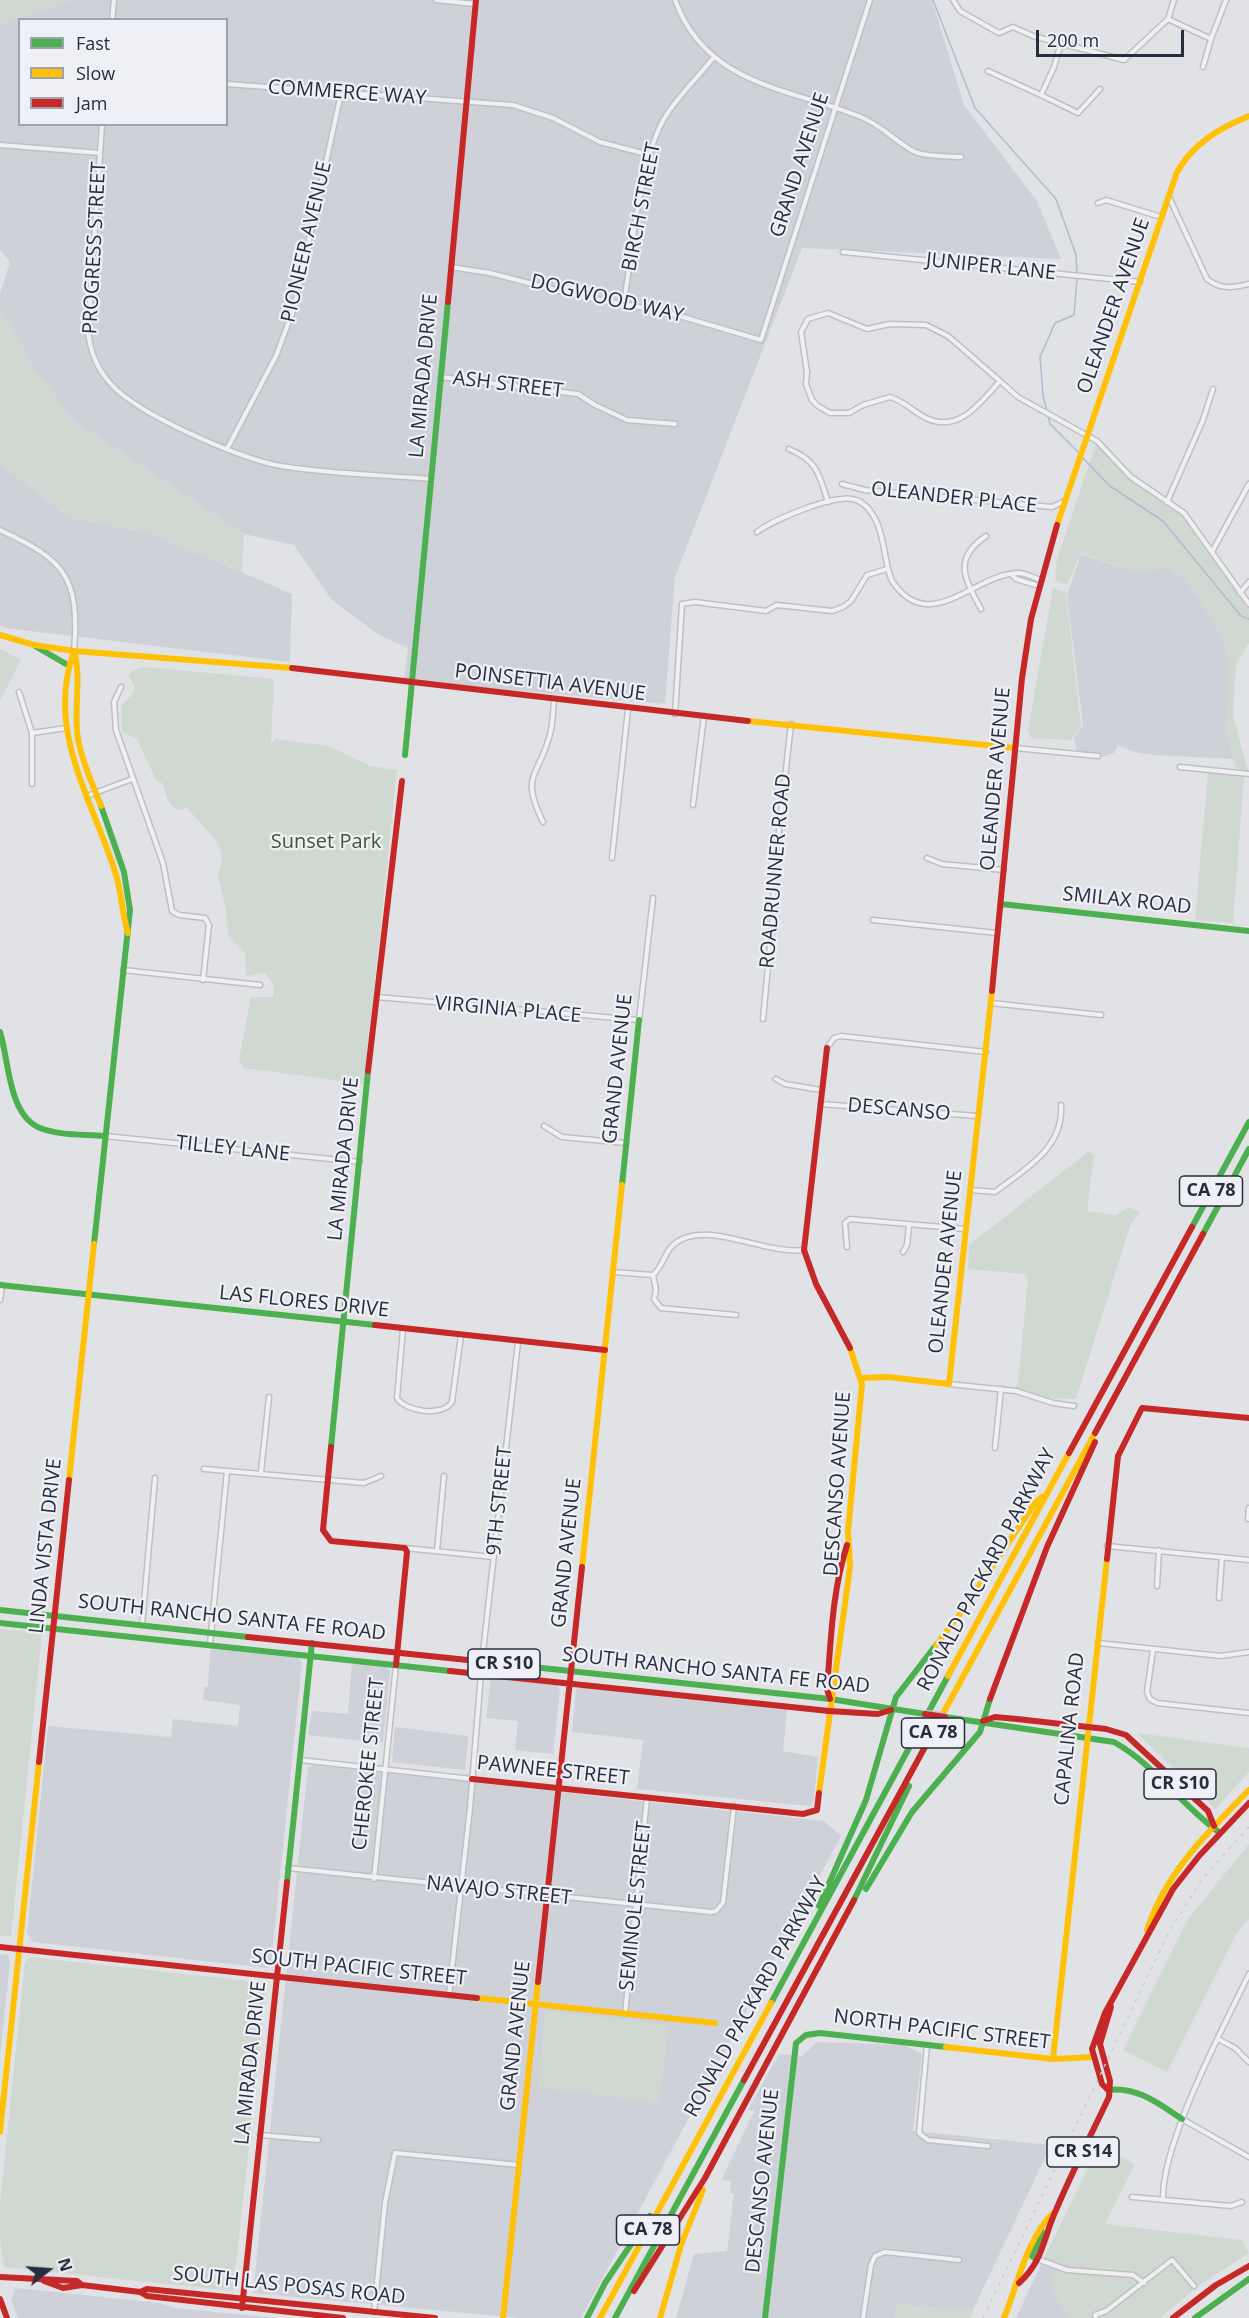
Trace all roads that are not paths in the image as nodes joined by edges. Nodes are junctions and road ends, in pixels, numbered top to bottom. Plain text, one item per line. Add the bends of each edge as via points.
1 (114, 0) edge
2 (436, 0) edge
3 (675, 0) edge
4 (870, 0) edge
5 (953, 0) edge
6 (1226, 0) edge
7 (1173, 1) edge
8 (475, 2) edge
9 (112, 18) edge
10 (1168, 19) junction
11 (1211, 39) junction
12 (1061, 43) junction
13 (714, 57) junction
14 (1203, 67) dead end
15 (988, 71) dead end
16 (228, 84) edge
17 (1100, 89) dead end
18 (341, 94) junction
19 (1041, 95) junction
20 (467, 102) junction
21 (835, 108) junction
22 (1249, 116) edge
23 (102, 126) edge
24 (0, 145) edge
25 (100, 153) junction
26 (650, 155) junction
27 (961, 157) dead end
28 (1169, 196) junction
29 (1098, 203) dead end
30 (1162, 217) junction
31 (843, 252) dead end
32 (451, 267) junction
33 (1140, 282) junction
34 (1249, 284) edge
35 (624, 303) junction
36 (761, 340) joint
37 (441, 377) junction
38 (1000, 381) junction
39 (1213, 389) dead end
40 (675, 424) dead end
41 (1088, 434) junction
42 (227, 449) junction
43 (789, 449) dead end
44 (431, 479) junction
45 (842, 484) dead end
46 (1249, 484) edge
47 (828, 502) junction
48 (1064, 502) junction
49 (1167, 502) junction
50 (0, 530) edge
51 (757, 532) dead end
52 (986, 536) dead end
53 (1213, 550) junction
54 (887, 568) junction
55 (1249, 582) edge
56 (1040, 583) junction
57 (970, 590) junction
58 (1240, 593) junction
59 (1249, 604) edge
60 (981, 609) dead end
61 (0, 635) edge
62 (34, 645) junction
63 (74, 651) junction
64 (66, 664) junction
65 (411, 684) junction
66 (121, 687) dead end
67 (19, 692) dead end
68 (555, 699) junction
69 (628, 709) junction
70 (675, 714) junction
71 (704, 715) junction
72 (791, 724) junction
73 (66, 728) junction
74 (32, 733) junction
75 (1015, 748) junction
76 (405, 755) dead end
77 (1098, 756) dead end
78 (1180, 767) dead end
79 (1249, 774) edge
80 (132, 779) junction
81 (402, 781) dead end
82 (32, 784) dead end
83 (97, 793) junction
84 (87, 796) junction
85 (693, 805) dead end
86 (543, 822) dead end
87 (612, 858) dead end
88 (927, 858) dead end
89 (1004, 870) junction
90 (653, 898) dead end
91 (1001, 904) junction
92 (873, 920) dead end
93 (1249, 931) edge
94 (998, 933) junction
95 (128, 934) junction
96 (123, 970) junction
97 (203, 980) junction
98 (260, 984) dead end
99 (377, 996) junction
100 (991, 1003) junction
101 (1101, 1015) dead end
102 (763, 1019) dead end
103 (639, 1020) junction
104 (1, 1037) edge
105 (827, 1048) joint
106 (986, 1052) junction
107 (776, 1079) dead end
108 (821, 1090) junction
109 (821, 1104) junction
110 (1060, 1105) dead end
111 (977, 1116) junction
112 (1249, 1122) edge
113 (544, 1126) dead end
114 (105, 1136) junction
115 (626, 1143) junction
116 (1249, 1149) edge
117 (360, 1162) junction
118 (971, 1190) junction
119 (909, 1226) junction
120 (965, 1229) junction
121 (847, 1247) dead end
122 (804, 1250) junction
123 (903, 1252) dead end
124 (613, 1272) junction
125 (653, 1275) junction
126 (1, 1285) edge
127 (88, 1295) junction
128 (0, 1300) edge
129 (736, 1315) dead end
130 (344, 1322) junction
131 (403, 1329) junction
132 (461, 1335) junction
133 (518, 1342) junction
134 (604, 1350) junction
135 (861, 1378) junction
136 (949, 1384) junction
137 (1001, 1389) junction
138 (1118, 1391) junction
139 (269, 1397) dead end
140 (1074, 1406) dead end
141 (1249, 1418) edge
142 (995, 1448) dead end
143 (204, 1469) dead end
144 (227, 1471) junction
145 (261, 1472) junction
146 (381, 1476) dead end
147 (444, 1476) dead end
148 (155, 1478) dead end
149 (329, 1479) junction
150 (1048, 1492) junction
151 (1249, 1508) edge
152 (1248, 1519) edge
153 (848, 1544) junction
154 (1107, 1546) junction
155 (405, 1548) junction
156 (1159, 1550) junction
157 (437, 1551) junction
158 (493, 1557) junction
159 (1222, 1557) junction
160 (1249, 1560) edge
161 (1157, 1586) dead end
162 (1219, 1598) dead end
163 (0, 1610) edge
164 (54, 1616) junction
165 (0, 1623) edge
166 (142, 1624) junction
167 (53, 1628) junction
168 (211, 1632) junction
169 (312, 1643) junction
170 (1096, 1643) junction
171 (210, 1644) junction
172 (1153, 1650) junction
173 (1249, 1652) edge
174 (397, 1653) junction
175 (310, 1655) junction
176 (482, 1661) junction
177 (396, 1665) junction
178 (571, 1671) junction
179 (481, 1673) junction
180 (647, 1679) junction
181 (570, 1682) junction
182 (629, 1689) junction
183 (830, 1699) junction
184 (892, 1710) junction
185 (829, 1711) junction
186 (1249, 1713) edge
187 (983, 1721) junction
188 (1087, 1727) junction
189 (933, 1731) junction
190 (1086, 1737) junction
191 (299, 1760) junction
192 (385, 1770) junction
193 (472, 1779) junction
194 (559, 1788) junction
195 (1249, 1790) edge
196 (647, 1798) junction
197 (1249, 1803) edge
198 (734, 1806) junction
199 (803, 1814) joint
200 (1214, 1827) junction
201 (1220, 1833) junction
202 (288, 1868) junction
203 (374, 1879) junction
204 (460, 1887) junction
205 (548, 1896) junction
206 (635, 1905) junction
207 (841, 1925) junction
208 (1145, 1937) junction
209 (0, 1947) edge
210 (19, 1949) junction
211 (796, 1956) junction
212 (277, 1976) junction
213 (1249, 1976) edge
214 (449, 1995) junction
215 (536, 2004) junction
216 (1111, 2006) junction
217 (625, 2014) junction
218 (715, 2023) dead end
219 (1218, 2039) junction
220 (927, 2045) junction
221 (794, 2048) joint
222 (1093, 2057) junction
223 (1053, 2059) junction
224 (1249, 2062) edge
225 (1108, 2090) junction
226 (1182, 2119) junction
227 (0, 2132) edge
228 (260, 2135) junction
229 (318, 2140) dead end
230 (695, 2143) junction
231 (988, 2146) dead end
232 (1249, 2157) edge
233 (717, 2159) junction
234 (519, 2165) junction
235 (1132, 2197) dead end
236 (1163, 2199) junction
237 (1242, 2202) dead end
238 (1054, 2213) junction
239 (1041, 2227) junction
240 (1036, 2259) junction
241 (959, 2260) dead end
242 (1249, 2266) edge
243 (0, 2277) edge
244 (1249, 2279) edge
245 (1019, 2283) junction
246 (1144, 2283) junction
247 (1194, 2286) dead end
248 (140, 2292) junction
249 (0, 2299) edge
250 (243, 2299) junction
251 (242, 2307) junction
252 (374, 2312) junction
253 (588, 2315) edge
254 (1095, 2316) edge
255 (600, 2317) edge
256 (615, 2317) edge
257 (7, 2318) edge
258 (343, 2318) edge
259 (435, 2318) edge
260 (503, 2318) edge
261 (660, 2318) edge
262 (765, 2318) edge
263 (862, 2318) edge
264 (1004, 2318) edge
265 (1173, 2318) edge
266 (1195, 2318) edge

1 - 9 street
2 - 8 street
3 - 13 street via 687,27
4 - 21 street, GRAND AVENUE
5 - 12 street via 960,10 999,33 1012,27
6 - 11 street
7 - 10 street
8 - 20 main road, LA MIRADA DRIVE
10 - 11 street
10 - 12 street via 1124,60
11 - 14 street
12 - 19 street
13 - 21 street via 749,79
13 - 26 street, BIRCH STREET via 667,114
15 - 19 street
16 - 18 street, COMMERCE WAY
17 - 19 street via 1078,112
18 - 20 street, COMMERCE WAY
18 - 42 street, PIONEER AVENUE via 294,308 276,356
20 - 26 street, COMMERCE WAY via 513,105 553,118 600,142
20 - 32 main road, LA MIRADA DRIVE
21 - 27 street via 864,118 917,153
21 - 36 street, GRAND AVENUE
22 - 28 main road, OLEANDER AVENUE via 1228,125 1188,154
23 - 25 street, PROGRESS STREET
24 - 25 street
25 - 42 street, PROGRESS STREET via 88,330 93,356 101,372 123,396
26 - 35 street, BIRCH STREET
28 - 30 main road, OLEANDER AVENUE
28 - 34 street via 1208,279 1228,288
29 - 30 street via 1106,200
30 - 33 main road, OLEANDER AVENUE
31 - 33 street, JUNIPER LANE
32 - 35 street, DOGWOOD WAY
32 - 37 main road, LA MIRADA DRIVE
33 - 41 main road, OLEANDER AVENUE
35 - 36 street, DOGWOOD WAY
37 - 40 street, ASH STREET via 578,394 627,420
37 - 44 main road, LA MIRADA DRIVE
38 - 38 street via 948,336 926,325 891,324 867,329 828,313 808,319 801,329 807,390 818,406 831,413 849,413 890,397 928,420 945,422 973,411
38 - 41 street via 1037,408
39 - 49 street
41 - 48 main road, OLEANDER AVENUE
41 - 49 street via 1131,477
42 - 44 street, PROGRESS STREET via 282,466
43 - 47 street via 814,464
44 - 65 main road, LA MIRADA DRIVE
45 - 48 street, OLEANDER PLACE via 865,490 1052,507
46 - 53 street
47 - 51 street via 769,523
47 - 54 street via 856,500 870,510 877,523
48 - 56 main road, OLEANDER AVENUE
49 - 53 street via 1184,513
50 - 63 street via 42,551 61,567 76,608
52 - 57 street via 975,543 965,559
53 - 58 street
54 - 57 street via 898,589 915,601 942,604
54 - 70 street via 867,575 851,601 832,611 777,606 766,611 682,603
55 - 58 street
56 - 57 street via 1018,573 1000,576
56 - 75 main road, OLEANDER AVENUE via 1022,678
57 - 60 street
58 - 59 street
61 - 62 main road, POINSETTIA AVENUE
62 - 63 main road, POINSETTIA AVENUE
62 - 64 main road
63 - 64 main road
63 - 65 main road, POINSETTIA AVENUE via 326,671
63 - 83 main road, LINDA VISTA DRIVE via 78,665 75,727
64 - 73 main road
65 - 68 main road, POINSETTIA AVENUE
65 - 76 main road, LA MIRADA DRIVE
66 - 80 street via 113,716
67 - 74 street
68 - 69 main road, POINSETTIA AVENUE
68 - 86 street via 550,735 530,787
69 - 70 main road, POINSETTIA AVENUE
69 - 87 street
70 - 71 main road, POINSETTIA AVENUE
71 - 72 main road, POINSETTIA AVENUE
71 - 85 street
72 - 75 main road, POINSETTIA AVENUE
72 - 102 street, ROADRUNNER ROAD via 772,885 774,904
73 - 74 street
73 - 84 main road
74 - 82 street
75 - 77 street, POINSETTIA AVENUE
75 - 89 main road, OLEANDER AVENUE
78 - 79 street
80 - 83 street
80 - 97 street via 163,863 172,911 205,918 209,926
81 - 99 main road, LA MIRADA DRIVE
83 - 84 street
83 - 95 main road, LINDA VISTA DRIVE via 129,890 132,922
84 - 95 main road via 121,892
88 - 89 street via 942,864
89 - 91 main road, OLEANDER AVENUE
90 - 103 street, GRAND AVENUE
91 - 93 main road, SMILAX ROAD
91 - 94 main road, OLEANDER AVENUE
92 - 94 street
94 - 100 main road, OLEANDER AVENUE
95 - 96 main road, LINDA VISTA DRIVE
96 - 97 street
96 - 114 main road, LINDA VISTA DRIVE
97 - 98 street
99 - 103 street, VIRGINIA PLACE
99 - 117 main road, LA MIRADA DRIVE
100 - 101 street
100 - 106 main road, OLEANDER AVENUE
103 - 115 main road, GRAND AVENUE
104 - 114 main road via 25,1118 38,1128
105 - 106 street via 834,1038 841,1036
105 - 108 main road, DESCANSO AVENUE
106 - 111 main road, OLEANDER AVENUE
107 - 108 street
108 - 109 main road, DESCANSO AVENUE
109 - 111 street, DESCANSO
109 - 122 main road, DESCANSO AVENUE
110 - 118 street via 1061,1124 1046,1152 995,1192
111 - 118 main road, OLEANDER AVENUE
112 - 150 main road, RONALD PACKARD PARKWAY / CA 78
113 - 115 street via 562,1137
114 - 117 street, TILLEY LANE
114 - 127 main road, LINDA VISTA DRIVE
115 - 124 main road, GRAND AVENUE
116 - 138 main road, RONALD PACKARD PARKWAY / CA 78
117 - 130 main road, LA MIRADA DRIVE
118 - 120 main road, OLEANDER AVENUE
119 - 120 street
119 - 121 street via 850,1219 845,1223
119 - 123 street
120 - 136 main road, OLEANDER AVENUE
122 - 125 street via 766,1248 700,1233 686,1236 670,1247
122 - 135 main road, DESCANSO AVENUE via 808,1271
124 - 125 street
124 - 134 main road, GRAND AVENUE
125 - 129 street via 654,1299 664,1308
126 - 127 main road, LAS FLORES DRIVE
126 - 128 street
127 - 130 main road, LAS FLORES DRIVE
127 - 164 main road, LINDA VISTA DRIVE
130 - 131 main road, LAS FLORES DRIVE
130 - 149 main road, LA MIRADA DRIVE
131 - 132 main road, LAS FLORES DRIVE
131 - 132 street via 397,1398 404,1407 419,1410 441,1411 452,1402
132 - 133 main road, LAS FLORES DRIVE
133 - 134 main road, LAS FLORES DRIVE
133 - 158 street, 9TH STREET
134 - 178 main road, GRAND AVENUE
135 - 136 main road
135 - 153 main road, DESCANSO AVENUE
136 - 137 street
137 - 140 street
137 - 142 street
138 - 187 main road via 1047,1547
138 - 189 main road, RONALD PACKARD PARKWAY / CA 78
139 - 145 street
141 - 154 main road, CAPALINA ROAD via 1143,1408 1118,1456
143 - 144 street
144 - 145 street
144 - 168 street
145 - 149 street
146 - 149 street via 364,1483
147 - 157 street
148 - 166 street
149 - 155 main road, LA MIRADA DRIVE via 323,1530 327,1539
150 - 184 main road via 1035,1503 963,1610 896,1697
150 - 211 main road, RONALD PACKARD PARKWAY / CA 78
151 - 152 street
153 - 183 main road, DESCANSO AVENUE via 850,1567 835,1691
153 - 183 main road via 840,1562 827,1689
154 - 156 street
154 - 170 main road, CAPALINA ROAD
155 - 157 street
155 - 174 main road, CHEROKEE STREET
156 - 159 street
156 - 161 street
157 - 158 street
158 - 176 street, 9TH STREET
159 - 160 street
159 - 162 street
163 - 164 main road, SOUTH RANCHO SANTA FE ROAD / CR S10
164 - 166 main road, SOUTH RANCHO SANTA FE ROAD / CR S10
164 - 167 main road, LINDA VISTA DRIVE
165 - 167 main road, SOUTH RANCHO SANTA FE ROAD / CR S10
166 - 168 main road, SOUTH RANCHO SANTA FE ROAD / CR S10
167 - 171 main road, SOUTH RANCHO SANTA FE ROAD / CR S10
167 - 210 main road, LINDA VISTA DRIVE
168 - 169 main road, SOUTH RANCHO SANTA FE ROAD / CR S10
168 - 171 street
169 - 174 main road, SOUTH RANCHO SANTA FE ROAD / CR S10
169 - 175 main road, LA MIRADA DRIVE
170 - 172 street
170 - 188 main road, CAPALINA ROAD
171 - 175 main road, SOUTH RANCHO SANTA FE ROAD / CR S10
172 - 173 street via 1221,1656
172 - 186 street via 1147,1692 1150,1699
174 - 176 main road, SOUTH RANCHO SANTA FE ROAD / CR S10
174 - 177 main road, CHEROKEE STREET
175 - 177 main road, SOUTH RANCHO SANTA FE ROAD / CR S10
175 - 191 main road, LA MIRADA DRIVE
176 - 178 main road, SOUTH RANCHO SANTA FE ROAD / CR S10
177 - 179 main road, SOUTH RANCHO SANTA FE ROAD / CR S10
177 - 192 street, CHEROKEE STREET
178 - 180 main road, SOUTH RANCHO SANTA FE ROAD / CR S10
178 - 181 main road, GRAND AVENUE
179 - 181 main road, SOUTH RANCHO SANTA FE ROAD / CR S10
179 - 193 street
180 - 182 main road
180 - 183 main road, SOUTH RANCHO SANTA FE ROAD / CR S10
181 - 182 main road, SOUTH RANCHO SANTA FE ROAD / CR S10
181 - 194 main road, GRAND AVENUE
182 - 185 main road, SOUTH RANCHO SANTA FE ROAD / CR S10
183 - 184 main road, SOUTH RANCHO SANTA FE ROAD / CR S10
183 - 185 main road, DESCANSO AVENUE
184 - 185 main road, SOUTH RANCHO SANTA FE ROAD / CR S10 via 878,1714
184 - 187 main road, CR S10, bridge
184 - 211 main road via 866,1800
185 - 199 main road, DESCANSO AVENUE via 819,1805 814,1813
187 - 188 main road, CR S10 via 995,1717
187 - 190 main road, CR S10 via 994,1726
187 - 207 main road via 980,1732 912,1812
188 - 190 main road, CAPALINA ROAD
188 - 200 main road, CR S10 via 1126,1735 1142,1747 1208,1811
189 - 207 main road via 885,1840
189 - 256 main road, RONALD PACKARD PARKWAY / CA 78
190 - 200 main road, CR S10 via 1114,1742 1132,1752 1199,1818
190 - 223 main road, CAPALINA ROAD
191 - 192 street, PAWNEE STREET
191 - 202 main road, LA MIRADA DRIVE
192 - 193 street, PAWNEE STREET
192 - 203 street, CHEROKEE STREET
193 - 194 main road, PAWNEE STREET
193 - 204 street
194 - 196 main road, PAWNEE STREET
194 - 205 main road, GRAND AVENUE
195 - 200 main road, CR S14
196 - 198 main road, PAWNEE STREET
196 - 206 street, SEMINOLE STREET
197 - 201 main road, CR S14
198 - 199 main road, PAWNEE STREET
198 - 206 street, NAVAJO STREET via 723,1904 711,1912
200 - 201 main road, CR S10
200 - 208 main road, CR S14 via 1162,1890
201 - 208 main road, CR S14 via 1173,1889
202 - 203 street, NAVAJO STREET
202 - 212 main road, LA MIRADA DRIVE
203 - 204 street, NAVAJO STREET
204 - 205 street, NAVAJO STREET
204 - 214 street
205 - 206 street, NAVAJO STREET
205 - 215 main road, GRAND AVENUE
206 - 217 street, SEMINOLE STREET
207 - 233 main road
208 - 216 main road, CR S14
209 - 210 main road, SOUTH PACIFIC STREET
210 - 212 main road, SOUTH PACIFIC STREET
210 - 227 main road, LINDA VISTA DRIVE
211 - 230 main road, RONALD PACKARD PARKWAY / CA 78
212 - 214 main road, SOUTH PACIFIC STREET
212 - 228 main road, LA MIRADA DRIVE
213 - 219 street
214 - 215 main road, SOUTH PACIFIC STREET
215 - 217 main road, SOUTH PACIFIC STREET
215 - 234 main road, GRAND AVENUE
216 - 222 main road, CR S14 via 1095,2038
216 - 225 main road, CR S14 via 1100,2044 1110,2081
217 - 218 main road, SOUTH PACIFIC STREET
219 - 224 street
219 - 226 street
220 - 221 main road, NORTH PACIFIC STREET via 816,2032 801,2037
220 - 223 main road, NORTH PACIFIC STREET
220 - 231 street via 919,2129 924,2139
221 - 262 main road, DESCANSO AVENUE
222 - 223 main road, NORTH PACIFIC STREET
222 - 225 main road
225 - 226 main road via 1132,2090
225 - 238 main road, CR S14 via 1106,2106
226 - 232 street
226 - 236 street
228 - 229 street
228 - 250 main road, LA MIRADA DRIVE
230 - 253 main road
230 - 255 main road, RONALD PACKARD PARKWAY / CA 78
233 - 256 main road via 663,2250
233 - 261 main road via 681,2245
234 - 252 street via 395,2153 385,2203
234 - 260 main road, GRAND AVENUE
235 - 236 street
236 - 237 street via 1231,2206
238 - 239 main road, CR S14
238 - 240 main road, CR S14 via 1052,2227
239 - 240 main road via 1042,2235 1032,2256
239 - 245 main road, CR S14 via 1019,2271
240 - 245 main road, CR S14 via 1028,2276
240 - 246 street via 1067,2270 1133,2275
241 - 263 street via 885,2253 875,2256
242 - 265 main road
243 - 248 main road, SOUTH LAS POSAS ROAD via 44,2281 53,2286
244 - 266 main road
245 - 264 main road, CR S14
246 - 247 street via 1172,2260
246 - 254 street
248 - 250 main road, SOUTH LAS POSAS ROAD via 147,2289
248 - 251 main road, SOUTH LAS POSAS ROAD
249 - 257 main road
250 - 251 main road, LA MIRADA DRIVE
250 - 252 main road, SOUTH LAS POSAS ROAD
251 - 258 main road, SOUTH LAS POSAS ROAD
252 - 259 main road, SOUTH LAS POSAS ROAD

